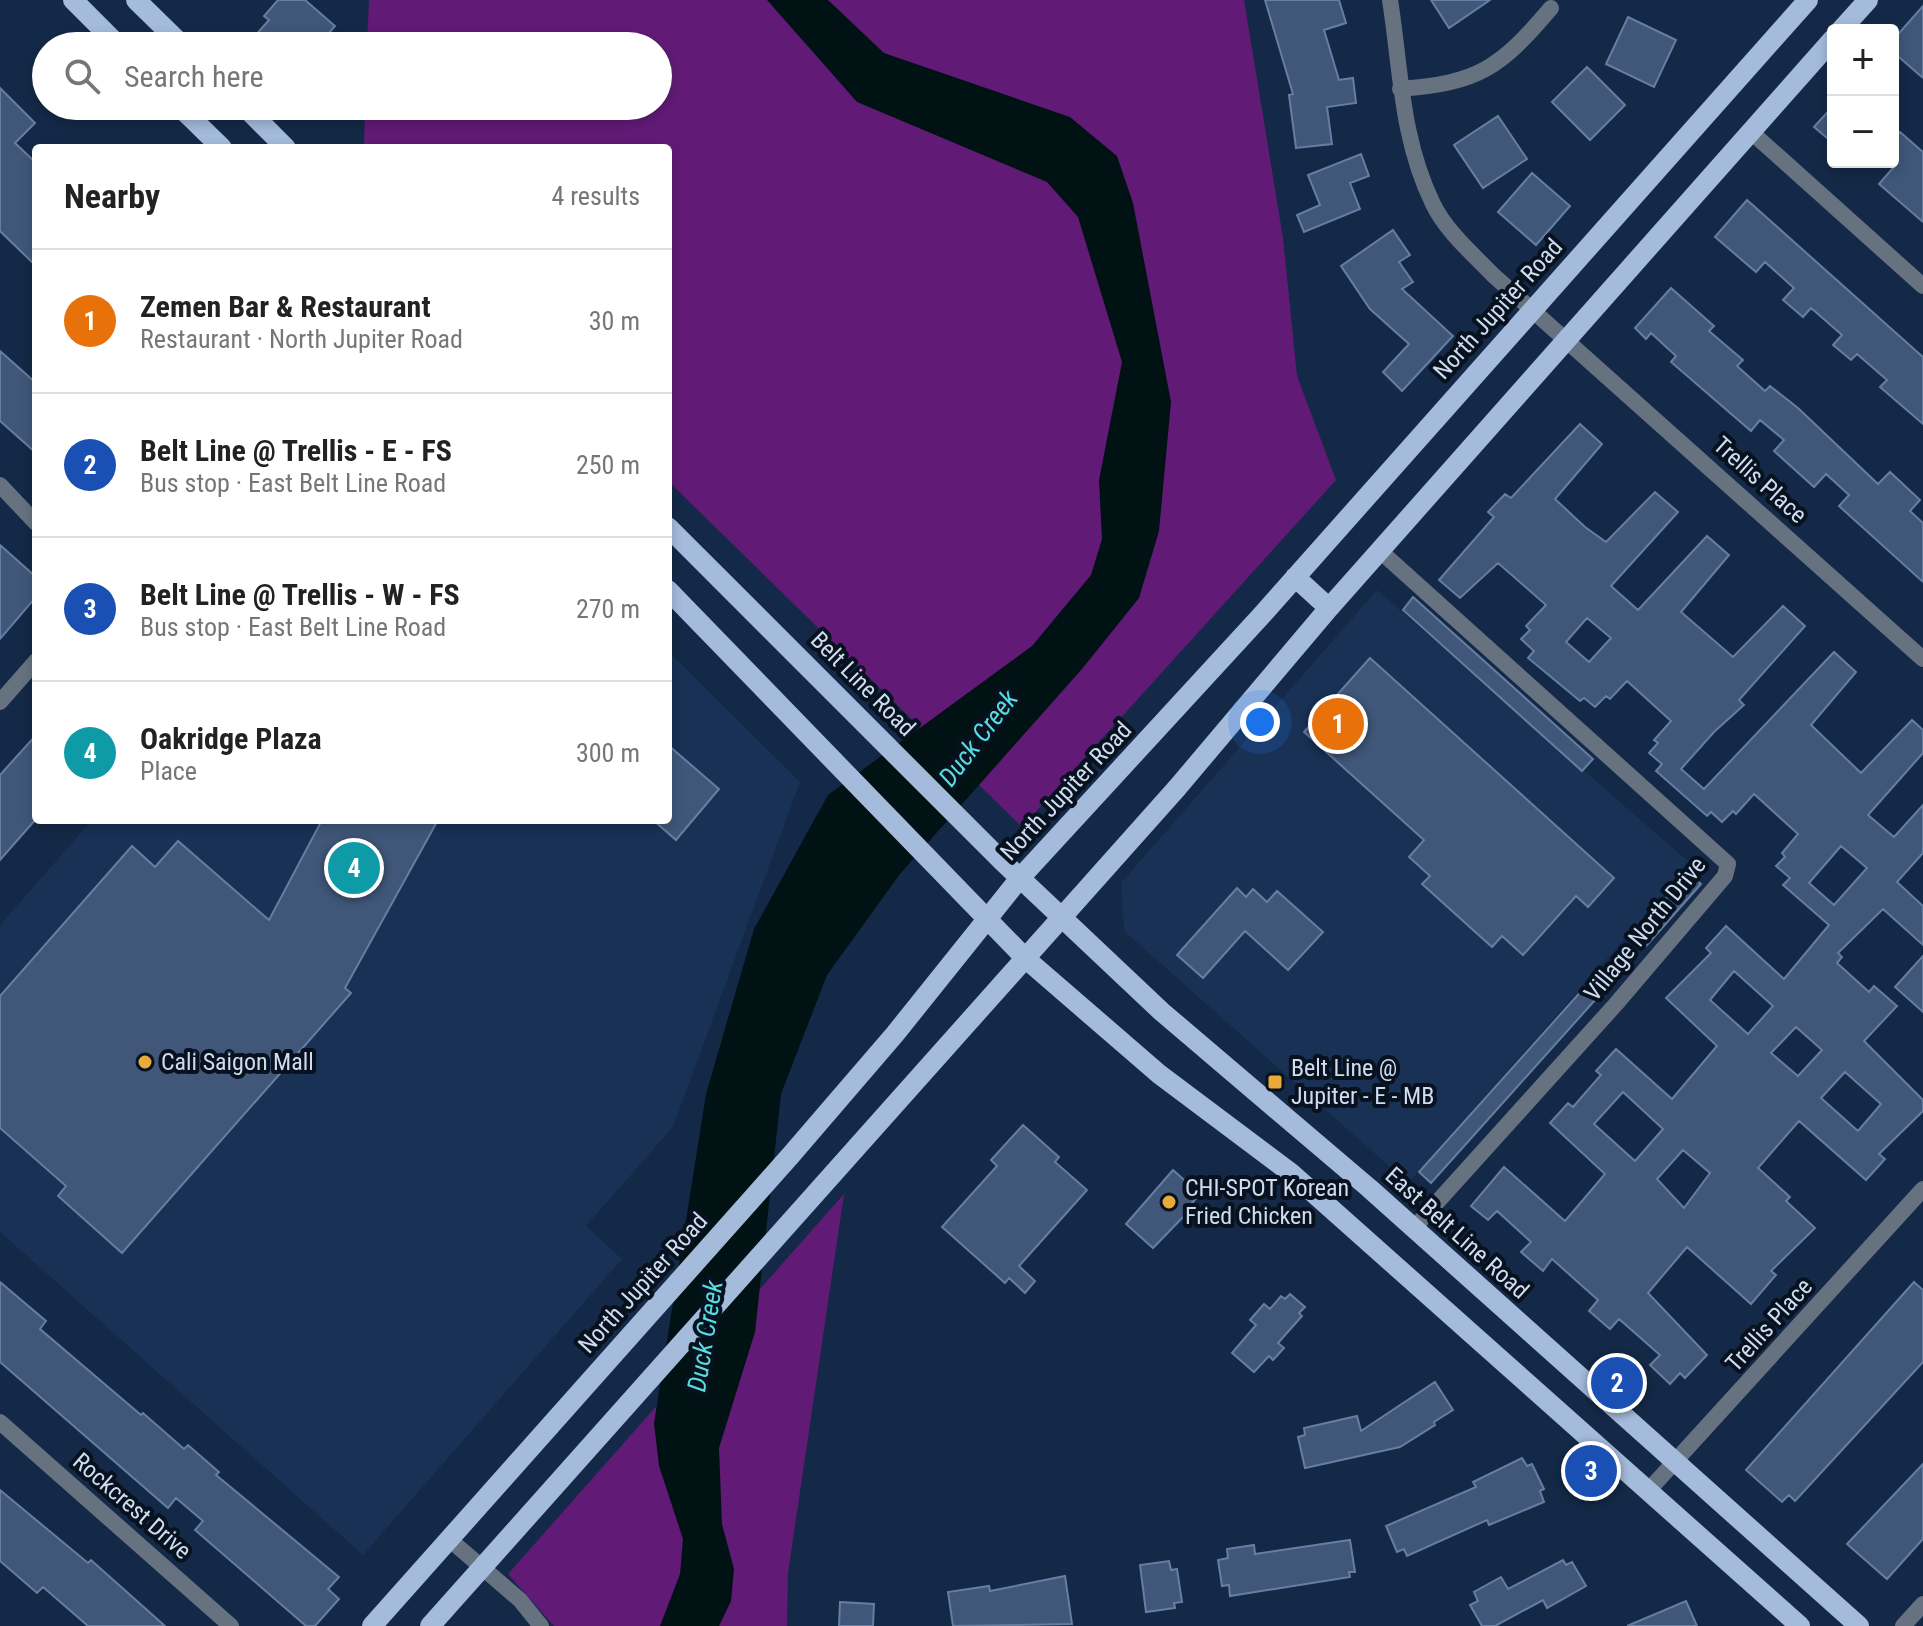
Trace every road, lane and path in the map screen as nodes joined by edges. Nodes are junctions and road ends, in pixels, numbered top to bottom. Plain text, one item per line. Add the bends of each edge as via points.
1 (73, 0) edge
2 (136, 0) edge
3 (1390, 0) edge
4 (1808, 0) edge
5 (1868, 0) edge
6 (1551, 8) dead end
7 (1846, 24) edge
8 (105, 32) edge
9 (169, 32) edge
10 (1827, 46) edge
11 (1400, 89) junction
12 (193, 120) edge
13 (258, 120) edge
14 (1750, 131) junction
15 (218, 144) edge
16 (282, 144) edge
17 (1923, 286) edge
18 (1534, 308) junction
19 (1566, 338) junction
20 (0, 485) edge
21 (32, 519) edge
22 (672, 531) edge
23 (1379, 550) junction
24 (1295, 577) junction
25 (672, 594) edge
26 (1329, 608) junction
27 (1923, 659) edge
28 (32, 666) edge
29 (0, 702) edge
30 (1020, 878) junction
31 (1060, 917) junction
32 (984, 920) junction
33 (1026, 959) junction
34 (1923, 1189) edge
35 (1413, 1229) junction
36 (0, 1422) edge
37 (1676, 1464) junction
38 (1648, 1491) junction
39 (449, 1539) junction
40 (482, 1566) junction
41 (1923, 1604) edge
42 (231, 1626) edge
43 (372, 1626) edge
44 (430, 1626) edge
45 (541, 1626) edge
46 (1800, 1626) edge
47 (1859, 1626) edge
48 (1903, 1626) edge

1 - 8 main road
2 - 9 main road
3 - 11 street, Trellis Place
4 - 18 main road, North Jupiter Road
5 - 7 main road
6 - 11 street via 1519,45 1484,73
10 - 14 main road
11 - 18 street, Trellis Place via 1411,147 1434,206 1493,275
12 - 15 main road
13 - 16 main road
14 - 17 street
14 - 19 main road
18 - 19 street, Trellis Place
18 - 24 main road, North Jupiter Road
19 - 23 main road
19 - 27 street, Trellis Place
20 - 21 street
22 - 30 main road, Belt Line Road
23 - 26 main road
23 - 35 street, Village North Drive via 1728,864 1725,876 1616,1004
24 - 26 main road
24 - 30 main road, North Jupiter Road
25 - 32 main road
26 - 31 main road
28 - 29 street
30 - 31 main road, East Belt Line Road
30 - 32 main road, North Jupiter Road
31 - 33 main road
31 - 35 main road, East Belt Line Road
32 - 33 main road
32 - 39 main road, North Jupiter Road via 878,1054
33 - 38 main road via 1159,1074 1291,1173
33 - 40 main road
34 - 37 street, Trellis Place
35 - 37 main road, East Belt Line Road
36 - 42 street, Rockcrest Drive
37 - 38 street, Trellis Place
37 - 47 main road, East Belt Line Road
38 - 46 main road
39 - 40 street
39 - 43 main road, North Jupiter Road
40 - 44 main road
40 - 45 street
41 - 48 street

